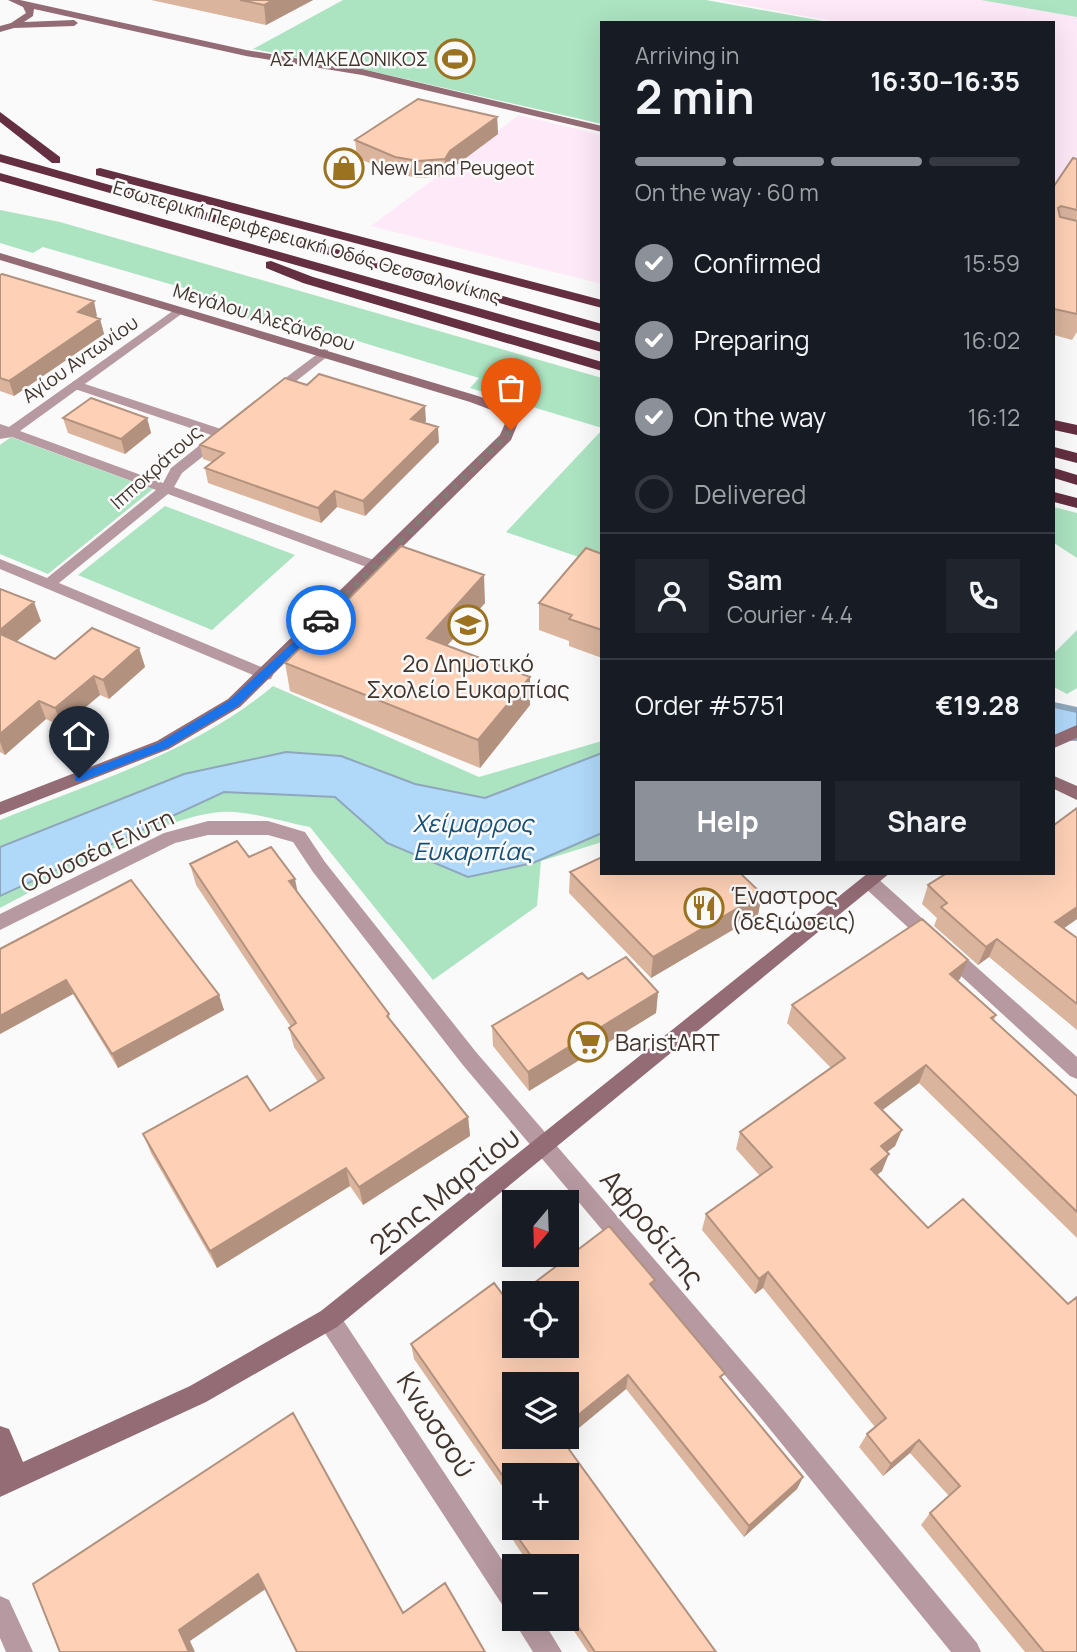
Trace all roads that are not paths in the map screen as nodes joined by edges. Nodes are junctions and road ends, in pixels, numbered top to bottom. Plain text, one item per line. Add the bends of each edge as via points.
1 (12, 0) edge
2 (26, 5) junction
3 (14, 25) junction
4 (0, 29) edge
5 (141, 29) junction
6 (0, 115) edge
7 (600, 129) edge
8 (0, 145) edge
9 (0, 158) edge
10 (56, 160) junction
11 (0, 177) edge
12 (202, 233) junction
13 (1, 258) edge
14 (600, 303) edge
15 (181, 310) junction
16 (600, 327) edge
17 (600, 347) edge
18 (324, 353) junction
19 (600, 366) edge
20 (76, 385) junction
21 (262, 402) edge
22 (1055, 425) edge
23 (1077, 430) edge
24 (3, 433) edge
25 (1055, 452) edge
26 (1077, 458) edge
27 (1055, 473) edge
28 (1077, 480) edge
29 (166, 489) junction
30 (1055, 497) edge
31 (1077, 503) edge
32 (0, 564) edge
33 (377, 566) junction
34 (48, 584) junction
35 (265, 675) junction
36 (1077, 731) edge
37 (1055, 742) edge
38 (1055, 783) edge
39 (1077, 794) edge
40 (0, 809) edge
41 (299, 837) joint
42 (876, 878) edge
43 (0, 923) edge
44 (1077, 1070) edge
45 (544, 1146) junction
46 (329, 1319) junction
47 (0, 1438) edge
48 (8, 1481) edge
49 (502, 1582) edge
50 (0, 1609) edge
51 (535, 1631) edge
52 (20, 1652) edge
53 (549, 1652) edge
54 (968, 1652) edge

1 - 2 street
2 - 3 street via 30,14
2 - 5 street
3 - 4 street
3 - 5 street via 68,22
5 - 7 street via 246,53 362,72
6 - 10 highway
8 - 10 highway
9 - 16 highway, Εσωτερική Περιφερειακή Οδός Θεσσαλονίκης
10 - 14 highway
11 - 12 highway, Εσωτερική Περιφερειακή Οδός Θεσσαλονίκης
12 - 17 highway, Εσωτερική Περιφερειακή Οδός Θεσσαλονίκης
12 - 19 highway via 287,273
13 - 15 street, Μεγάλου Αλεξάνδρου
15 - 18 street, Μεγάλου Αλεξάνδρου
15 - 20 street, Αγίου Αντωνίου
18 - 21 street
18 - 33 street, Μεγάλου Αλεξάνδρου via 493,405 514,418 506,437
20 - 24 street, Αγίου Αντωνίου
20 - 29 street, Ιπποκράτους via 227,430 176,471
22 - 23 highway
24 - 29 street
25 - 26 highway
27 - 28 highway
29 - 33 street
29 - 34 street, Ιπποκράτους
30 - 31 highway
32 - 34 street
33 - 35 street
34 - 35 street
35 - 40 street via 234,703 163,746
36 - 37 street
38 - 39 street
41 - 43 street, Οδυσσέα Ελύτη via 268,828 208,828 170,838
41 - 45 street, Αφροδίτης via 469,1058
42 - 44 street
42 - 45 street, 25ης Μαρτίου
45 - 46 street, 25ης Μαρτίου
45 - 54 street, Αφροδίτης
46 - 48 street, 25ης Μαρτίου via 198,1394
46 - 49 street, Κνωσσού
47 - 48 street
50 - 52 street
51 - 53 street

